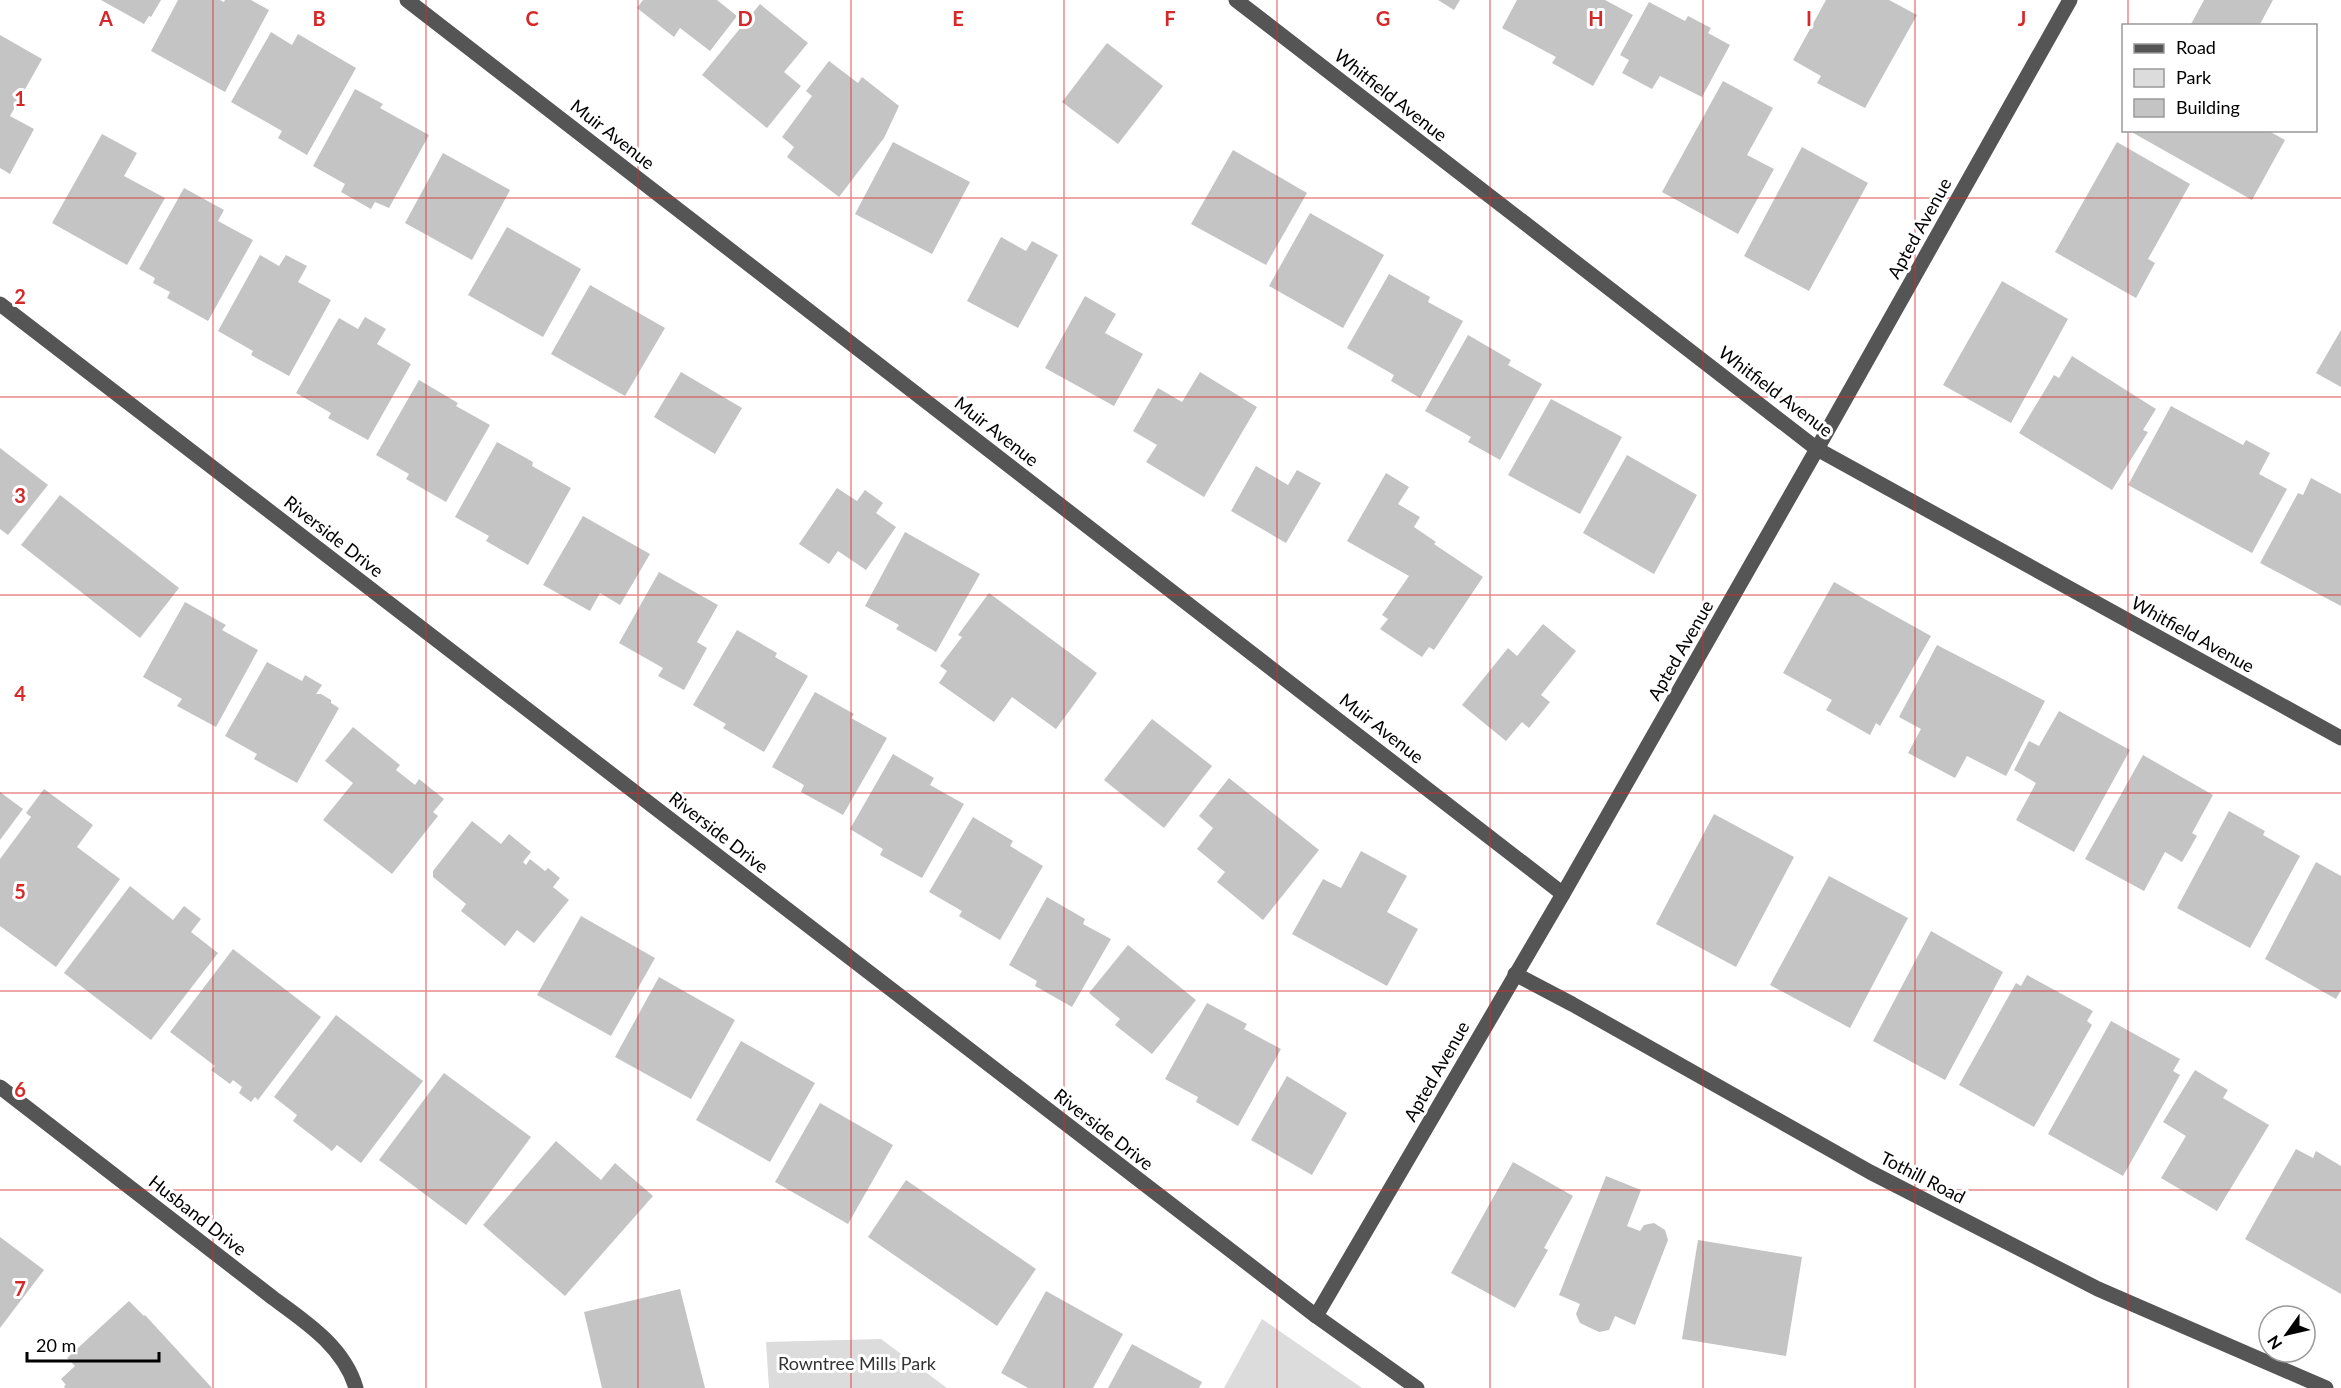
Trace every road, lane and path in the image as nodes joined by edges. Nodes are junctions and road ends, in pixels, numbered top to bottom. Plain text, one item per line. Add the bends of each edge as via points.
1 (407, 0) edge
2 (1236, 0) edge
3 (2070, 0) edge
4 (0, 304) edge
5 (1817, 449) junction
6 (2341, 738) edge
7 (1563, 894) junction
8 (1515, 974) junction
9 (0, 1087) edge
10 (1316, 1316) junction
11 (356, 1388) edge
12 (1417, 1388) edge
13 (2326, 1388) edge

1 - 7 street, Muir Avenue
2 - 5 street, Whitfield Avenue
3 - 5 street, Apted Avenue
4 - 10 street, Riverside Drive
5 - 6 street, Whitfield Avenue
5 - 7 street, Apted Avenue
7 - 8 street, Apted Avenue
8 - 10 street, Apted Avenue
8 - 13 street, Tothill Road via 1870,1172 2098,1289
9 - 11 street, Husband Drive via 317,1329 351,1372
10 - 12 street, Riverside Drive

